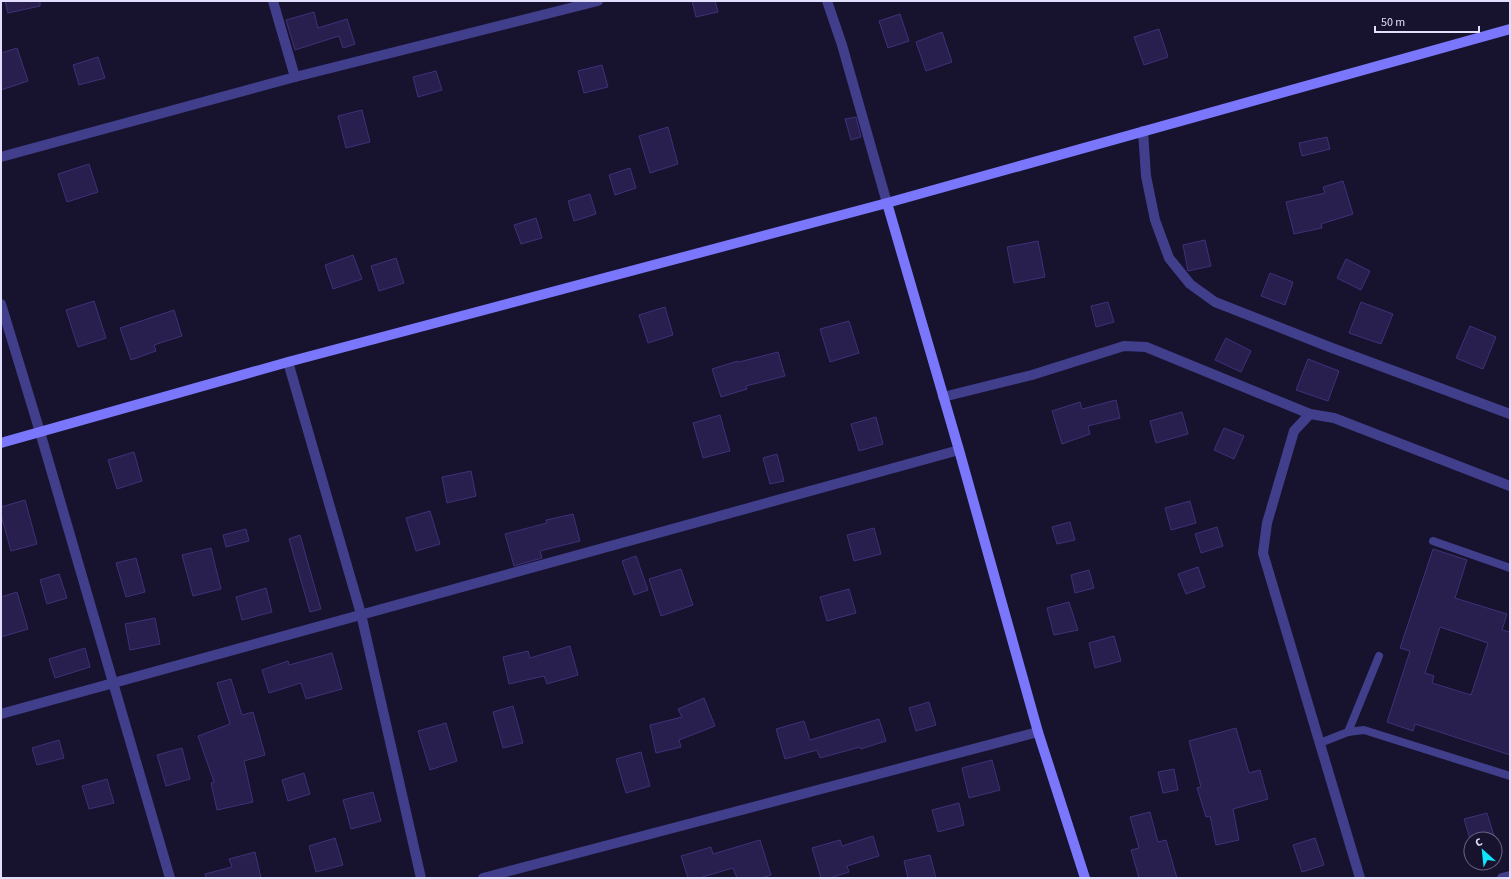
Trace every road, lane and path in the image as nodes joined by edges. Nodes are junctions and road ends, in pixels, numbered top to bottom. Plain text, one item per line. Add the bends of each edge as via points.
1 (273, 1) edge
2 (598, 1) edge
3 (827, 1) edge
4 (1510, 29) edge
5 (295, 78) junction
6 (1143, 131) junction
7 (1, 157) edge
8 (887, 203) junction
9 (1, 304) edge
10 (288, 362) junction
11 (943, 397) junction
12 (1310, 414) junction
13 (1510, 414) edge
14 (40, 432) junction
15 (1, 443) edge
16 (959, 450) junction
17 (1510, 486) edge
18 (1433, 541) dead end
19 (1510, 568) edge
20 (361, 614) junction
21 (1379, 656) dead end
22 (113, 684) junction
23 (1, 714) edge
24 (1038, 732) junction
25 (1348, 732) junction
26 (1320, 743) junction
27 (1510, 776) edge
28 (1510, 876) edge
29 (170, 878) edge
30 (421, 878) edge
31 (483, 878) edge
32 (1085, 878) edge
33 (1360, 878) edge
34 (1502, 878) edge

1 - 5 street
2 - 5 street
3 - 8 street
4 - 6 street
5 - 7 street
6 - 8 street
6 - 13 street via 1146,176 1155,220 1169,258 1190,284 1215,302
8 - 10 street
8 - 11 street
9 - 14 street
10 - 14 street
10 - 20 street
11 - 12 street via 1032,376 1124,346 1146,347
11 - 16 street
12 - 17 street via 1334,418
12 - 26 street via 1294,431 1267,523 1262,553
14 - 15 street
14 - 22 street
16 - 20 street
16 - 24 street
18 - 19 lane
20 - 22 street
20 - 30 street
21 - 25 lane
22 - 23 street
22 - 29 street
24 - 31 street
24 - 32 street
25 - 26 lane
25 - 27 lane via 1364,730
26 - 33 street
28 - 34 street

